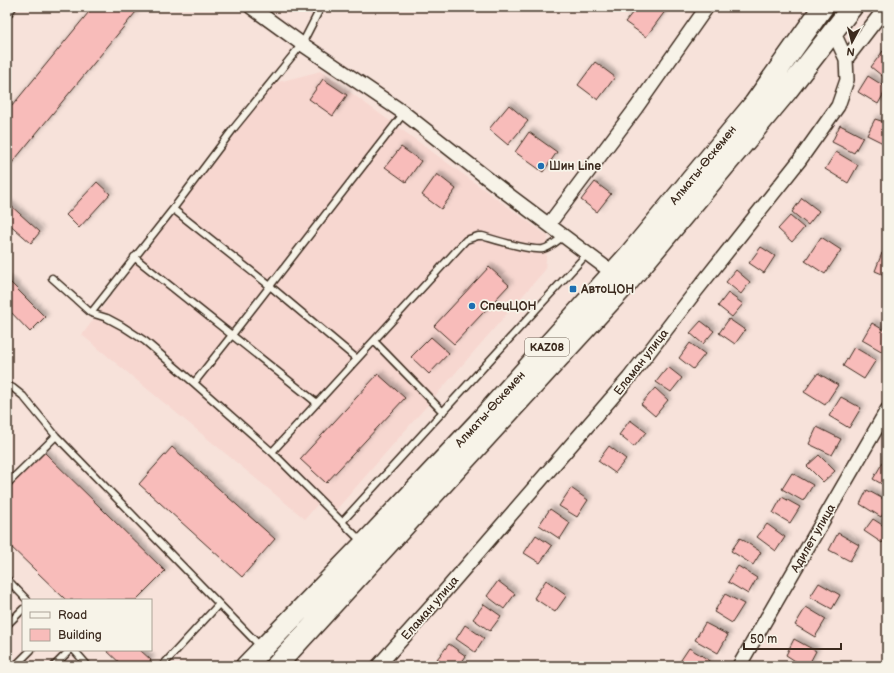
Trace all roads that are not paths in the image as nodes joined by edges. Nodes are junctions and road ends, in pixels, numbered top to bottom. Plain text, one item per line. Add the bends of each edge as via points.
1 (13, 7) edge
2 (251, 7) edge
3 (321, 7) edge
4 (707, 7) edge
5 (823, 7) edge
6 (852, 7) edge
7 (886, 7) edge
8 (7, 16) edge
9 (833, 31) junction
10 (302, 44) junction
11 (846, 59) junction
12 (779, 85) junction
13 (404, 113) junction
14 (173, 209) junction
15 (549, 224) junction
16 (564, 236) junction
17 (587, 254) junction
18 (134, 257) junction
19 (613, 273) junction
20 (52, 278) dead end
21 (270, 286) junction
22 (91, 313) junction
23 (232, 335) junction
24 (374, 341) junction
25 (357, 359) junction
26 (194, 383) junction
27 (7, 385) edge
28 (317, 403) junction
29 (887, 410) edge
30 (443, 412) junction
31 (56, 436) junction
32 (272, 452) junction
33 (7, 484) edge
34 (342, 522) junction
35 (364, 544) junction
36 (7, 579) edge
37 (26, 599) edge
38 (220, 604) junction
39 (22, 610) edge
40 (7, 625) edge
41 (263, 648) junction
42 (30, 651) edge
43 (69, 651) edge
44 (75, 651) edge
45 (15, 666) edge
46 (54, 666) edge
47 (88, 666) edge
48 (162, 666) edge
49 (246, 666) edge
50 (276, 666) edge
51 (378, 666) edge
52 (739, 666) edge

1 - 8 lane
2 - 10 street
3 - 10 lane
4 - 15 street via 636,108
5 - 12 main road, Алматы-Өскемен / KAZ08
6 - 9 main road, Алматы-Өскемен / KAZ08
7 - 11 street
9 - 11 street, Еламан улица
9 - 12 main road, Алматы-Өскемен / KAZ08
10 - 13 street
10 - 14 lane
11 - 51 street, Еламан улица via 847,80 838,106 799,161 629,378
12 - 19 main road, Алматы-Өскемен / KAZ08 via 754,104
12 - 50 main road, Алматы-Өскемен / KAZ08 via 628,282
13 - 15 street
13 - 21 lane
14 - 18 lane
14 - 21 lane
15 - 16 street
16 - 17 street
16 - 24 lane via 542,249 482,236 466,240
17 - 19 street
17 - 30 lane
18 - 22 lane
18 - 23 lane
19 - 35 main road, Алматы-Өскемен / KAZ08 via 478,423
20 - 22 lane
21 - 23 lane
21 - 25 lane
22 - 26 lane via 106,318 144,341
23 - 26 lane
23 - 28 lane
24 - 25 lane
24 - 30 lane
25 - 28 lane
26 - 32 lane
27 - 31 lane via 23,396
28 - 32 lane
29 - 52 street, Адилет улица
30 - 34 lane
31 - 33 lane
31 - 38 lane
32 - 34 lane
34 - 35 lane
35 - 41 main road, Алматы-Өскемен / KAZ08
36 - 37 lane
38 - 41 lane
38 - 48 lane
39 - 40 lane
41 - 49 main road, Алматы-Өскемен / KAZ08
42 - 45 lane
43 - 46 lane
44 - 47 lane

